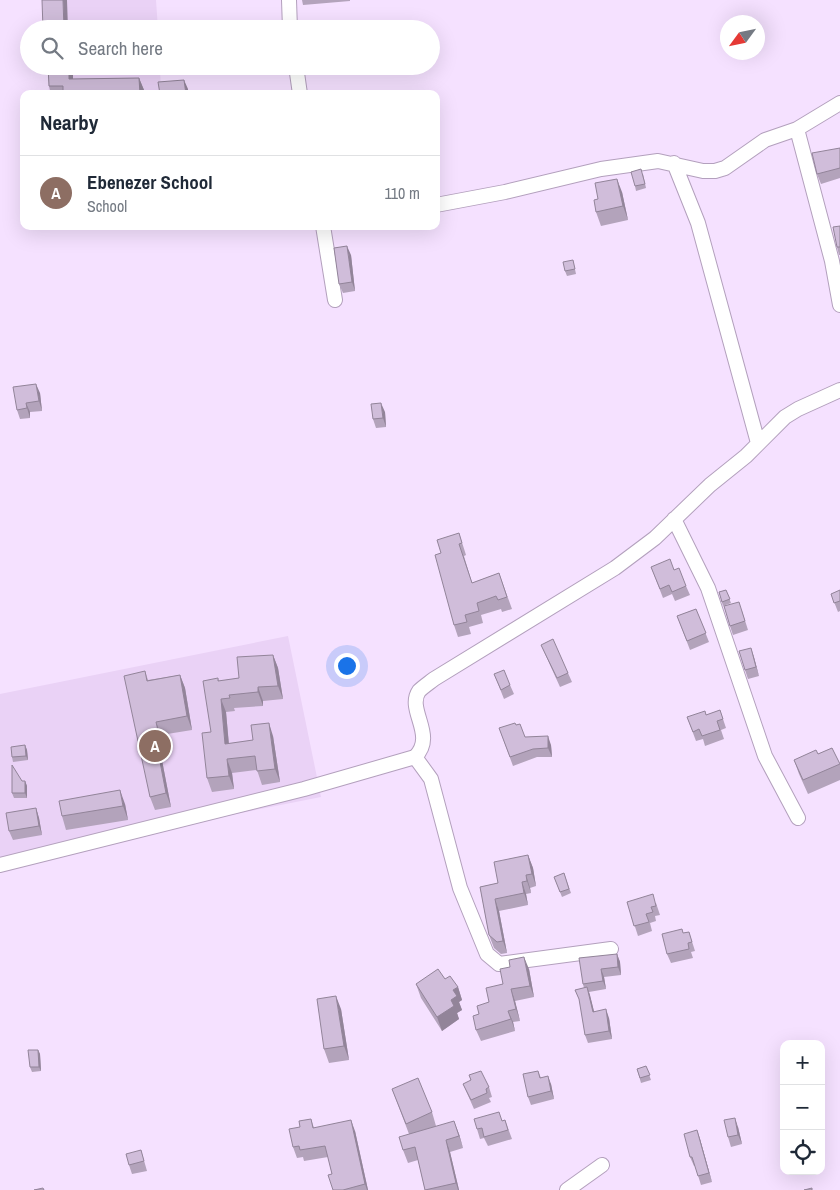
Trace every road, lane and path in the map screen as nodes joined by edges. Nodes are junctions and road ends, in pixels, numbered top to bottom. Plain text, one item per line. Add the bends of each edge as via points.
1 (289, 0) edge
2 (290, 20) edge
3 (297, 75) edge
4 (299, 90) edge
5 (840, 103) edge
6 (797, 129) junction
7 (674, 163) junction
8 (440, 204) edge
9 (324, 230) edge
10 (335, 300) dead end
11 (840, 305) edge
12 (840, 390) edge
13 (758, 444) junction
14 (674, 519) junction
15 (415, 757) junction
16 (798, 818) dead end
17 (0, 865) edge
18 (611, 949) dead end
19 (602, 1165) dead end
20 (567, 1190) edge

1 - 2 street
3 - 4 street
5 - 6 street
6 - 7 street via 765,140 725,168 715,171
6 - 11 street via 832,261
7 - 8 street via 658,161 601,169
7 - 13 street via 698,222
9 - 10 street
12 - 13 street via 785,417
13 - 14 street
14 - 15 street via 615,568 418,692 416,703 424,733 422,750
14 - 16 street via 708,588 765,756
15 - 17 street via 304,789
15 - 18 street via 431,779 460,888 487,954 499,964
19 - 20 street

